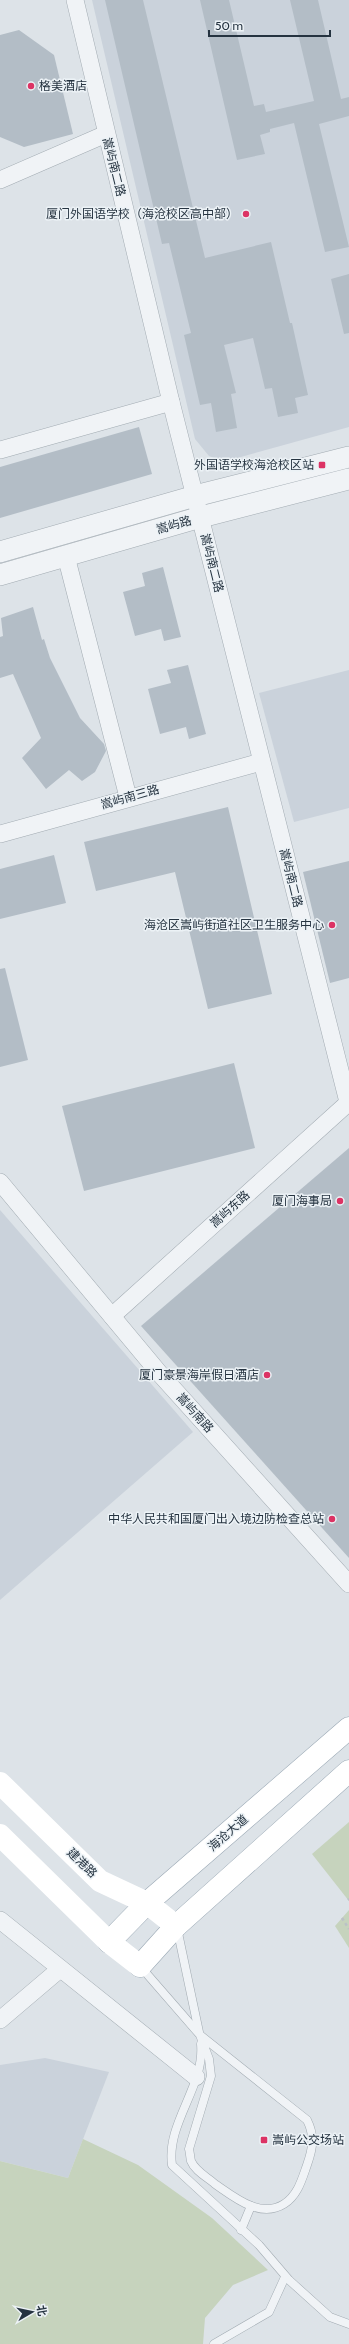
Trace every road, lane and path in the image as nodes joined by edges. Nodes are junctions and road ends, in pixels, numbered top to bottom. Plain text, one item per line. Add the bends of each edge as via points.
1 (75, 0) edge
2 (106, 134) junction
3 (0, 180) edge
4 (171, 402) junction
5 (0, 450) edge
6 (349, 458) edge
7 (349, 478) edge
8 (195, 496) junction
9 (201, 517) junction
10 (0, 552) edge
11 (66, 556) junction
12 (0, 575) edge
13 (261, 762) junction
14 (128, 797) junction
15 (0, 834) edge
16 (349, 1102) edge
17 (0, 1182) edge
18 (112, 1316) junction
19 (349, 1584) edge
20 (349, 1728) edge
21 (349, 1771) edge
22 (0, 1783) edge
23 (2, 1842) edge
24 (147, 1903) junction
25 (342, 1918) dead end
26 (0, 1920) edge
27 (176, 1926) junction
28 (349, 1929) edge
29 (109, 1942) junction
30 (140, 1966) junction
31 (60, 1969) junction
32 (0, 2020) edge
33 (200, 2035) junction
34 (196, 2077) junction
35 (251, 2206) junction
36 (241, 2230) junction
37 (285, 2276) junction
38 (349, 2324) edge
39 (214, 2344) edge

1 - 2 street, 嵩屿南二路
2 - 3 street
2 - 4 street, 嵩屿南二路
4 - 5 street
4 - 8 street, 嵩屿南二路
6 - 8 street, 嵩屿路
7 - 9 street, 嵩屿路
8 - 9 street, 嵩屿南二路
8 - 10 street, 嵩屿路
9 - 11 street, 嵩屿路
9 - 13 street, 嵩屿南二路
11 - 12 street, 嵩屿路
11 - 14 street
13 - 14 street, 嵩屿南三路
13 - 16 street, 嵩屿南二路
14 - 15 street, 嵩屿南三路
16 - 18 street, 嵩屿东路
17 - 18 street, 嵩屿南路
18 - 19 street, 嵩屿南路 via 160,1374
20 - 24 main road, 海沧大道
21 - 27 main road
22 - 24 main road, 建港路 via 100,1881
23 - 29 main road
24 - 27 main road, 建港路
24 - 29 main road, 海沧大道
25 - 28 path
26 - 31 street
27 - 30 main road
27 - 33 lane
29 - 30 main road
30 - 33 lane
31 - 32 street
31 - 34 street
33 - 34 lane via 202,2053
33 - 35 lane via 209,2059 211,2076 189,2149 191,2160 197,2171 240,2202
33 - 35 lane via 307,2120 311,2128 311,2152 293,2197 274,2208
34 - 36 lane via 170,2156 172,2165
35 - 36 lane
36 - 37 lane
37 - 38 lane via 330,2317
37 - 39 lane via 269,2312

